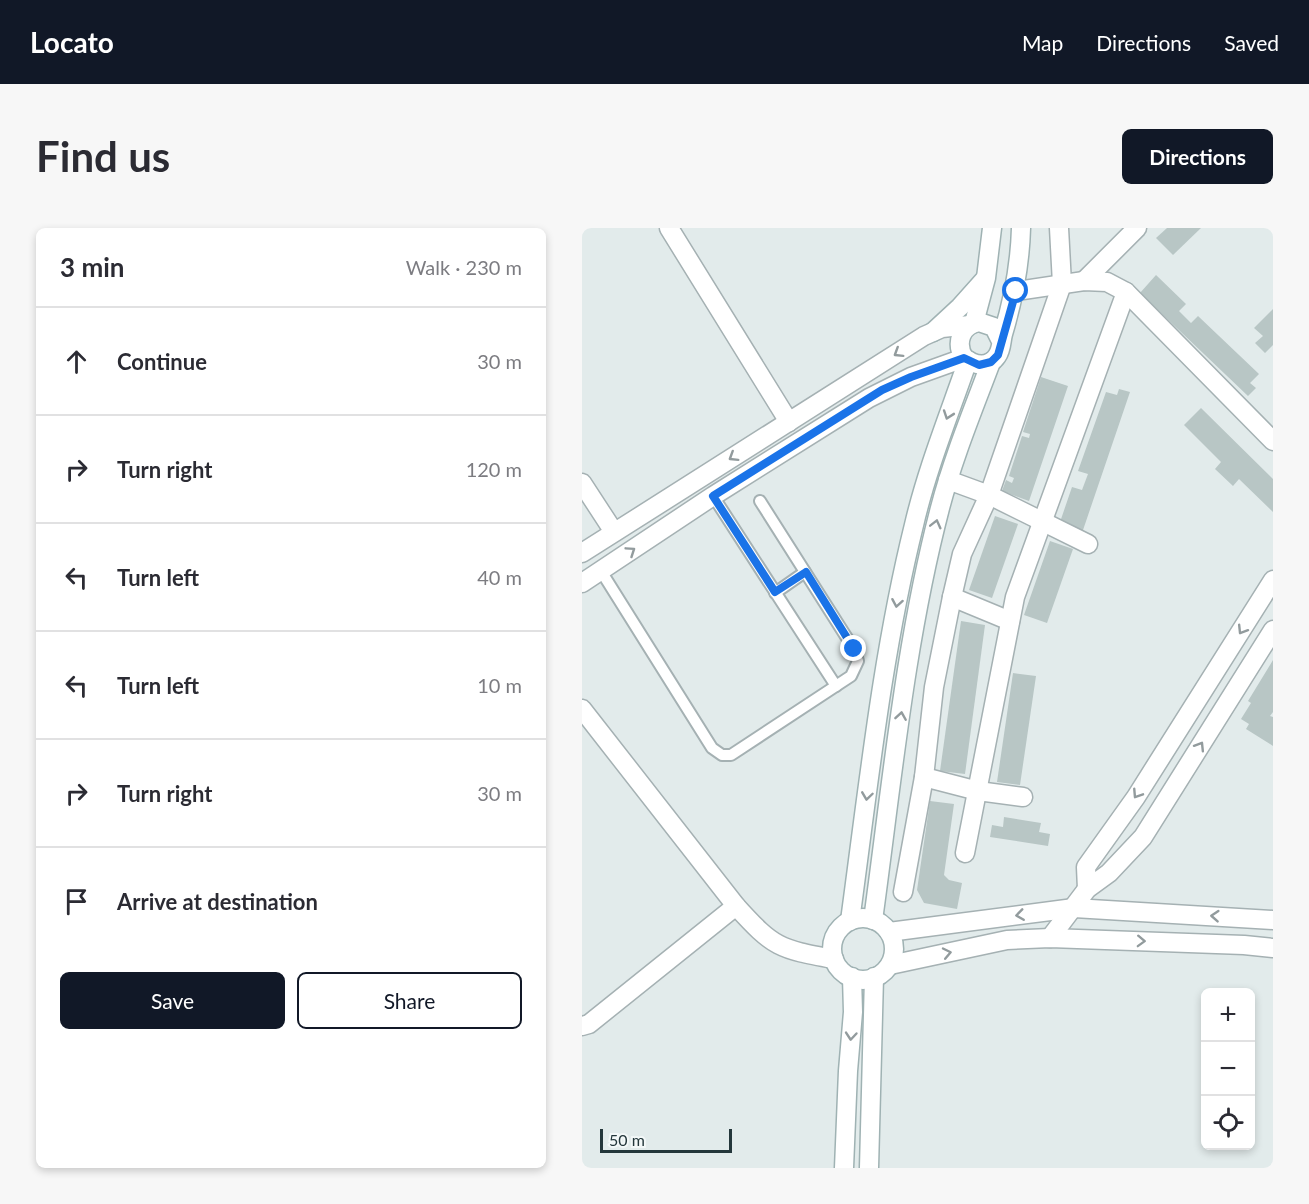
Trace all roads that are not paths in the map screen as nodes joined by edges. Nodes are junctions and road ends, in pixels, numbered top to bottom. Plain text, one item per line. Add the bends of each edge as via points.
1 (669, 228) edge
2 (992, 228) edge
3 (1021, 228) edge
4 (1059, 228) edge
5 (1137, 228) edge
6 (986, 278) junction
7 (1084, 281) junction
8 (1062, 284) junction
9 (1016, 291) junction
10 (1126, 292) junction
11 (972, 324) junction
12 (933, 332) junction
13 (1001, 341) junction
14 (966, 359) junction
15 (991, 362) junction
16 (789, 422) junction
17 (1273, 441) edge
18 (948, 480) junction
19 (582, 483) edge
20 (989, 495) junction
21 (713, 496) junction
22 (760, 501) dead end
23 (1041, 522) junction
24 (614, 532) junction
25 (1088, 544) dead end
26 (582, 553) edge
27 (600, 571) junction
28 (806, 572) junction
29 (1273, 580) edge
30 (582, 583) edge
31 (775, 592) junction
32 (952, 597) junction
33 (1010, 621) junction
34 (1273, 630) edge
35 (836, 686) junction
36 (584, 714) edge
37 (924, 777) junction
38 (978, 791) junction
39 (1023, 797) dead end
40 (966, 853) dead end
41 (1087, 889) junction
42 (903, 892) dead end
43 (736, 906) junction
44 (1074, 908) junction
45 (873, 920) junction
46 (1273, 920) edge
47 (850, 921) junction
48 (890, 932) junction
49 (1050, 938) junction
50 (1273, 948) edge
51 (834, 959) junction
52 (890, 964) junction
53 (852, 977) junction
54 (874, 977) junction
55 (582, 1026) edge
56 (844, 1168) edge
57 (869, 1168) edge

1 - 16 street
2 - 6 street
3 - 9 street
4 - 8 street
5 - 7 street
6 - 11 street
6 - 12 street
7 - 8 street
7 - 10 street via 1107,282
8 - 9 street
8 - 20 street
9 - 13 street
10 - 17 street
10 - 23 street
11 - 12 street
11 - 13 street via 994,327
11 - 14 street via 960,340
12 -> 16 street
13 - 15 street via 1000,351
14 - 15 street via 979,365
14 - 21 street via 882,390
14 -> 47 street via 906,556 877,723
15 - 18 street
16 -> 24 street
18 - 20 street
45 -> 18 street via 922,591
19 - 24 street
20 - 23 street
20 - 32 street via 962,554
27 -> 21 street
21 - 31 lane
22 - 28 lane
23 - 25 street
23 - 33 street
24 - 26 street
27 - 30 street
27 - 35 lane via 717,753 736,753
28 - 31 lane
28 - 35 lane via 857,655 855,672
29 -> 41 street via 1136,796 1086,867
31 - 35 lane
32 - 33 street
32 - 37 street via 934,687
33 - 38 street
41 -> 34 street via 1109,873 1143,837
36 - 43 street
37 - 38 street
37 - 42 street
38 - 39 street
38 - 40 street
41 - 44 street
43 - 51 street via 760,933 780,947
43 - 55 street
46 -> 44 street
44 -> 48 street
44 - 49 street
45 - 47 street
45 - 48 street
47 - 51 street via 835,937
48 - 52 street via 894,948
49 -> 50 street
52 -> 49 street via 1007,940
51 - 53 street
52 - 54 street
53 - 54 street
53 -> 56 street
54 - 57 street

